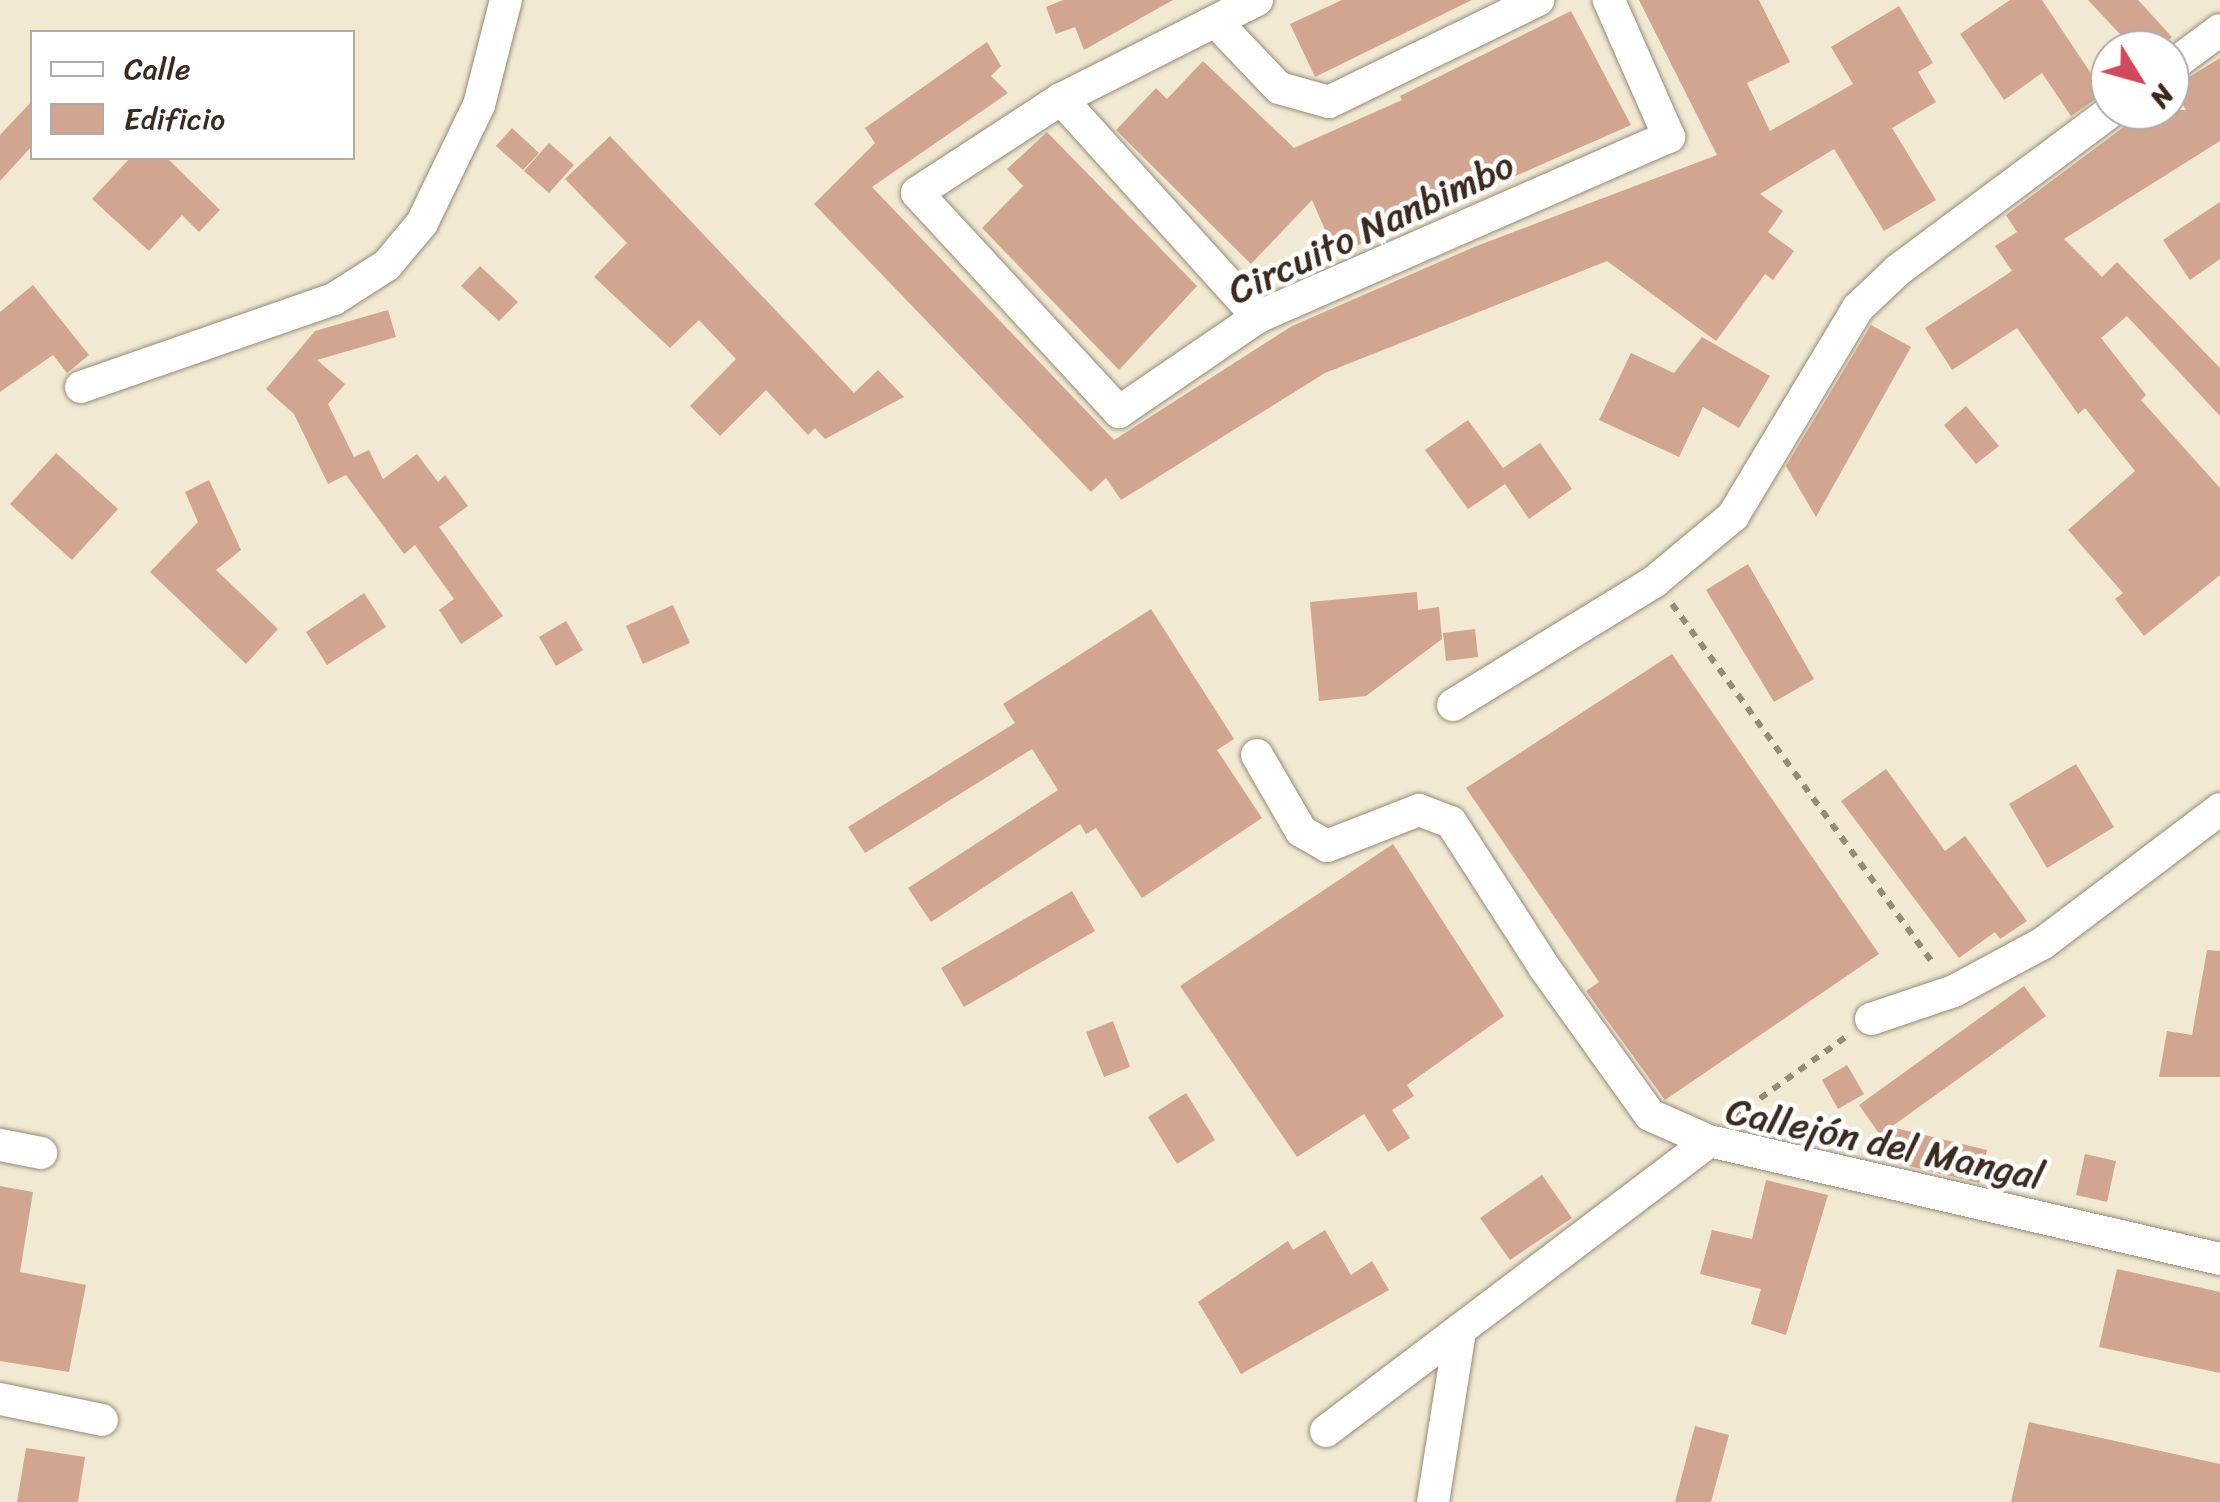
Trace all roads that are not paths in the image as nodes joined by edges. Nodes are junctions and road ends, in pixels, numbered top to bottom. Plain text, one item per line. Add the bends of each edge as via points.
1 (506, 0) edge
2 (1257, 0) edge
3 (1538, 0) edge
4 (1610, 0) edge
5 (1219, 24) junction
6 (2220, 30) edge
7 (2190, 52) edge
8 (1061, 99) junction
9 (2090, 126) edge
10 (1258, 317) junction
11 (81, 387) dead end
12 (1453, 705) dead end
13 (1257, 755) dead end
14 (2220, 809) edge
15 (1872, 1019) road end
16 (1708, 1141) junction
17 (0, 1145) edge
18 (41, 1153) dead end
19 (2220, 1259) edge
20 (1460, 1331) junction
21 (0, 1399) edge
22 (102, 1420) dead end
23 (1326, 1431) dead end
24 (1433, 1502) edge

1 - 11 street via 479,105 422,224 387,265 334,299
2 - 5 street, Circuito Nanbimbo
3 - 5 street via 1329,102 1279,88
4 - 10 street, Circuito Nanbimbo via 1669,137
5 - 8 street, Circuito Nanbimbo
6 - 7 street
8 - 10 street
8 - 10 street, Circuito Nanbimbo via 917,194 1119,412
9 - 12 street via 1898,270 1858,308 1733,516 1655,582
13 - 16 street via 1302,831 1326,846 1419,810 1451,822 1544,968 1650,1115
14 - 15 street via 2043,943 1954,991
16 - 19 street, Callejón del Mangal
16 - 20 street, Callejón del Mangal
17 - 18 street
20 - 23 street, Callejón del Mangal
20 - 24 street
21 - 22 street

